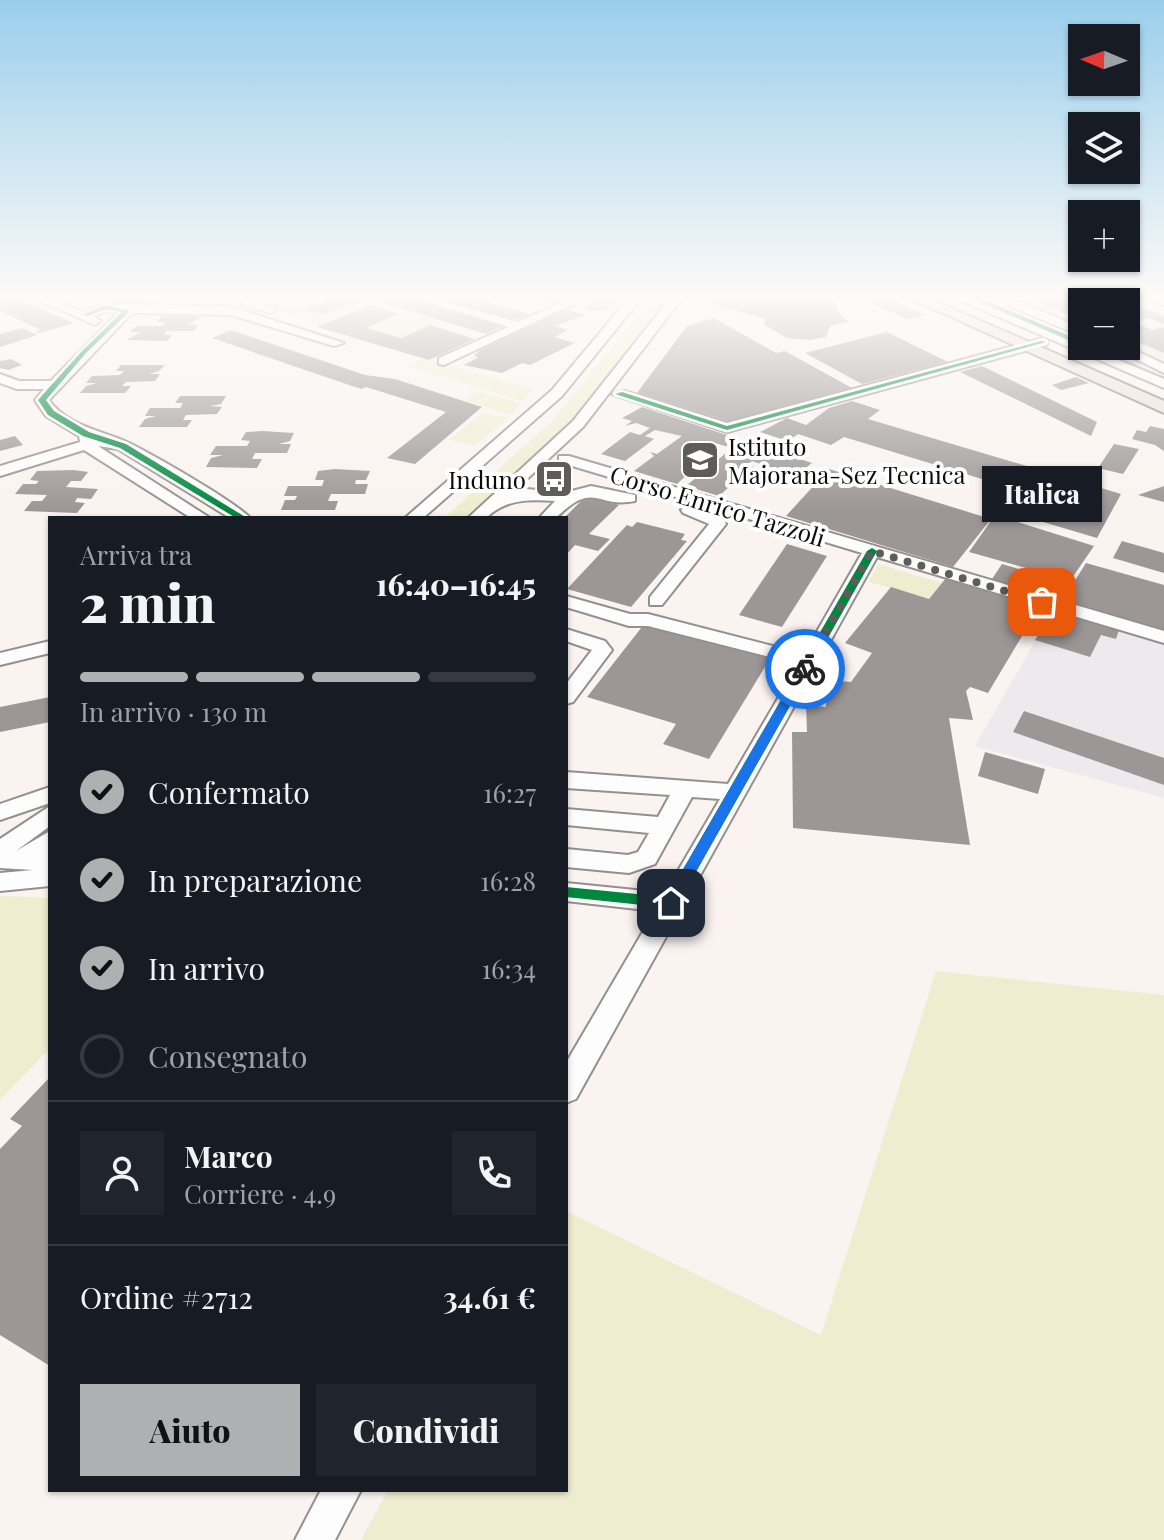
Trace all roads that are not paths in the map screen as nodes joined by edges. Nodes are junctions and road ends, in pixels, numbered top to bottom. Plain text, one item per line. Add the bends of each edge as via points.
1 (69, 368) edge
2 (578, 368) edge
3 (588, 368) edge
4 (622, 368) edge
5 (637, 368) edge
6 (947, 368) edge
7 (1083, 368) edge
8 (1095, 368) edge
9 (1126, 368) edge
10 (0, 378) edge
11 (1164, 384) edge
12 (52, 385) junction
13 (619, 394) junction
14 (1164, 395) edge
15 (1164, 408) edge
16 (588, 412) junction
17 (587, 431) junction
18 (87, 440) junction
19 (564, 459) junction
20 (0, 471) edge
21 (675, 492) junction
22 (525, 494) junction
23 (568, 497) junction
24 (629, 498) dead end
25 (496, 510) edge
26 (423, 515) edge
27 (199, 516) edge
28 (239, 516) edge
29 (549, 516) edge
30 (872, 551) junction
31 (656, 601) dead end
32 (568, 602) edge
33 (1164, 637) edge
34 (568, 639) edge
35 (48, 647) edge
36 (0, 659) edge
37 (809, 661) junction
38 (568, 695) edge
39 (568, 780) edge
40 (684, 790) junction
41 (735, 792) junction
42 (48, 796) edge
43 (0, 812) edge
44 (48, 815) edge
45 (568, 817) edge
46 (664, 826) junction
47 (48, 841) edge
48 (0, 851) edge
49 (568, 858) edge
50 (0, 859) edge
51 (25, 860) junction
52 (48, 862) edge
53 (48, 877) edge
54 (0, 882) edge
55 (568, 892) edge
56 (671, 903) junction
57 (568, 1086) edge
58 (341, 1492) edge
59 (314, 1540) edge

1 - 12 street
2 - 26 street via 557,393
3 - 26 street via 545,419 453,501
4 - 16 street, Corso Enrico Tazzoli
5 - 13 street, Corso Enrico Tazzoli
6 - 13 street via 727,428
7 - 15 main road
8 - 14 main road
9 - 11 street
10 - 12 street via 11,384
12 - 18 street via 43,405
13 - 17 street, Corso Enrico Tazzoli
16 - 17 street, Corso Enrico Tazzoli
16 - 25 street, Corso Enrico Tazzoli
17 - 19 street, Corso Enrico Tazzoli
18 - 20 street
18 - 27 street
18 - 28 street via 106,439
19 - 21 street, Corso Enrico Tazzoli
19 - 22 street, Corso Enrico Tazzoli
21 - 30 street, Corso Enrico Tazzoli
21 - 31 street via 666,499 670,505 713,517 718,524
22 - 23 street
22 - 25 street, Corso Enrico Tazzoli
23 - 24 street via 591,491
23 - 29 street
30 - 33 street, Corso Enrico Tazzoli
30 - 37 street
32 - 37 street
34 - 38 street via 602,650
35 - 36 street
37 - 41 street
39 - 40 street
40 - 41 street
40 - 46 street
41 - 56 street
42 - 43 street
44 - 48 street
45 - 46 street
46 - 49 street via 647,858 629,864
47 - 51 street
50 - 51 street
51 - 52 street
53 - 54 street
55 - 56 street
56 - 57 street
58 - 59 street

